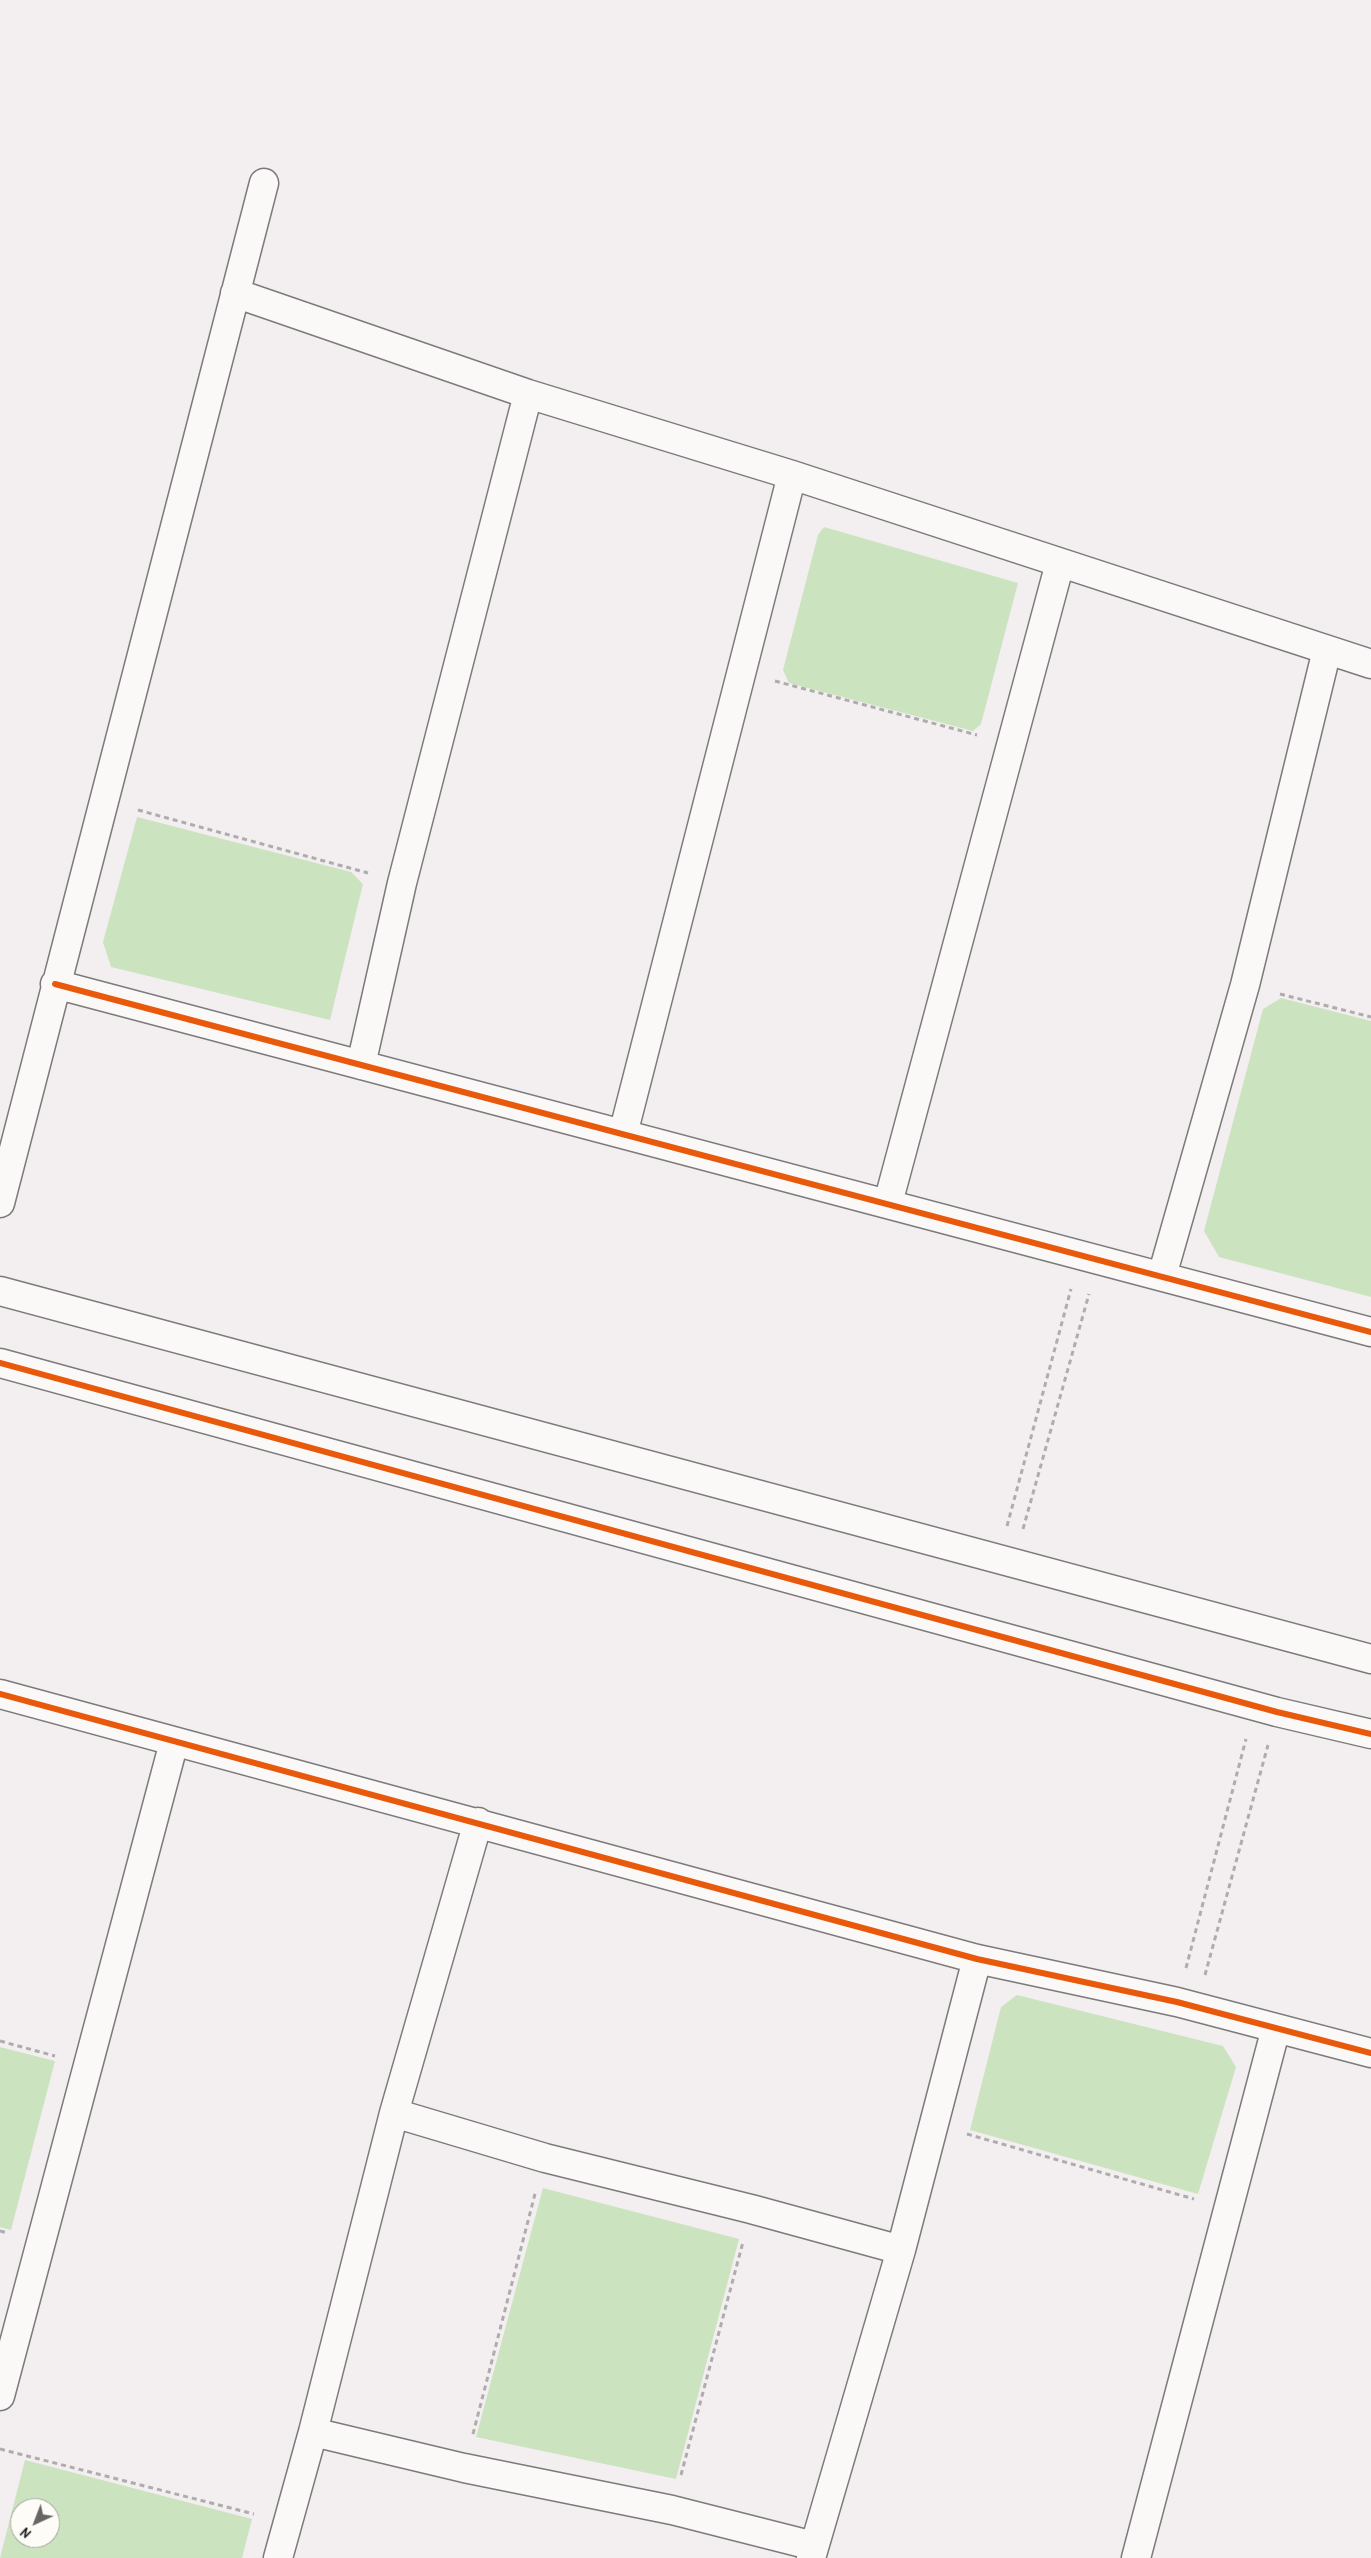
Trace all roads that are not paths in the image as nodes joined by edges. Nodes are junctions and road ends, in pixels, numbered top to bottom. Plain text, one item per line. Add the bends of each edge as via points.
1 (264, 183) dead end
2 (235, 293) junction
3 (528, 394) junction
4 (792, 475) junction
5 (1060, 562) junction
6 (1327, 650) junction
7 (1371, 664) edge
8 (55, 984) junction
9 (361, 1065) junction
10 (623, 1134) junction
11 (0, 1203) edge
12 (888, 1203) junction
13 (1162, 1276) junction
14 (0, 1291) edge
15 (1371, 1332) edge
16 (0, 1364) edge
17 (1371, 1660) edge
18 (0, 1694) edge
19 (1371, 1734) edge
20 (174, 1742) junction
21 (478, 1822) junction
22 (977, 1959) junction
23 (1276, 2028) junction
24 (1371, 2053) edge
25 (394, 2113) junction
26 (901, 2250) junction
27 (0, 2396) edge
28 (313, 2432) junction
29 (813, 2552) edge
30 (278, 2558) edge
31 (1136, 2558) edge

1 - 2 street
2 - 3 street
2 - 8 street
3 - 4 street
3 - 9 street via 402,883
4 - 5 street
4 - 10 street
5 - 6 street
5 - 12 street
6 - 7 street
6 - 13 street via 1245,985
8 - 9 street
8 - 11 street
9 - 10 street
10 - 12 street
12 - 13 street
13 - 15 street
14 - 17 street
16 - 19 street via 1266,1709
18 - 20 street
20 - 21 street
20 - 27 street
21 - 22 street
21 - 25 street
22 - 23 street
22 - 26 street
23 - 24 street
23 - 31 street
25 - 26 street via 545,2158
25 - 28 street
26 - 29 street
28 - 29 street via 464,2468 672,2510
28 - 30 street

